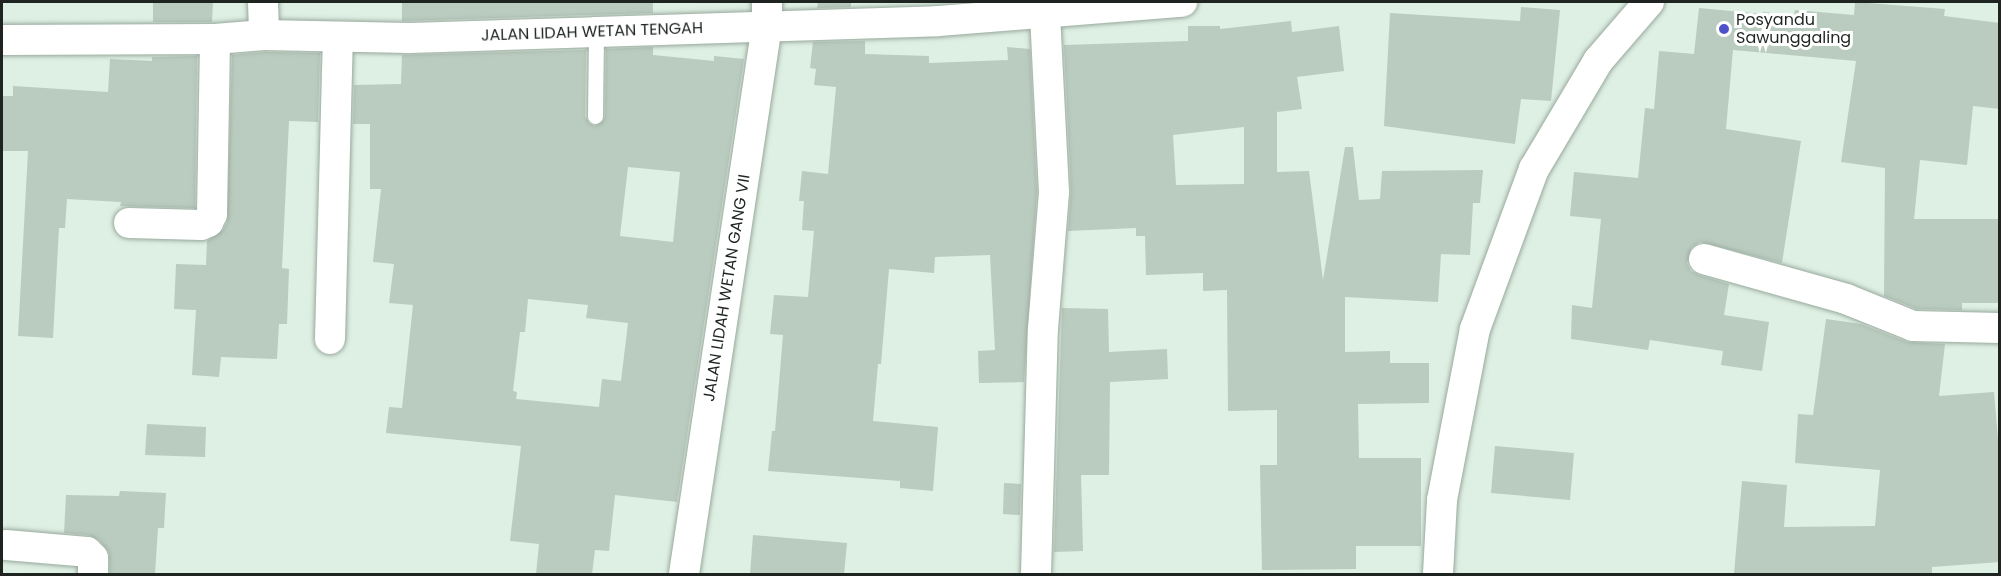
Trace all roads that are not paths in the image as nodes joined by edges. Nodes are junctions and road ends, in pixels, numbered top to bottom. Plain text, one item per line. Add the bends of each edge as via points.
1 (263, 2) edge
2 (1182, 2) edge
3 (1649, 2) edge
4 (767, 13) edge
5 (1045, 13) junction
6 (596, 32) junction
7 (264, 35) junction
8 (338, 37) junction
9 (215, 39) junction
10 (2, 40) edge
11 (595, 116) dead end
12 (129, 223) dead end
13 (1704, 259) dead end
14 (2000, 328) edge
15 (330, 339) dead end
16 (6, 545) dead end
17 (93, 574) edge
18 (684, 574) edge
19 (1036, 574) edge
20 (1438, 574) edge

1 - 7 street
2 - 5 street, JALAN LIDAH WETAN TENGAH
3 - 20 street via 1598,61 1534,169 1474,329 1442,501
4 - 5 street, JALAN LIDAH WETAN TENGAH via 938,21
4 - 6 street, JALAN LIDAH WETAN TENGAH
4 - 18 street, JALAN LIDAH WETAN GANG VII
5 - 19 street via 1054,192 1043,329
6 - 8 street, JALAN LIDAH WETAN TENGAH
6 - 11 lane
7 - 8 street, JALAN LIDAH WETAN TENGAH
7 - 9 street, JALAN LIDAH WETAN TENGAH
8 - 15 street
9 - 10 street, JALAN LIDAH WETAN TENGAH
9 - 12 street via 212,214 201,225
13 - 14 street via 1846,299 1913,326
16 - 17 street via 87,552 93,558

